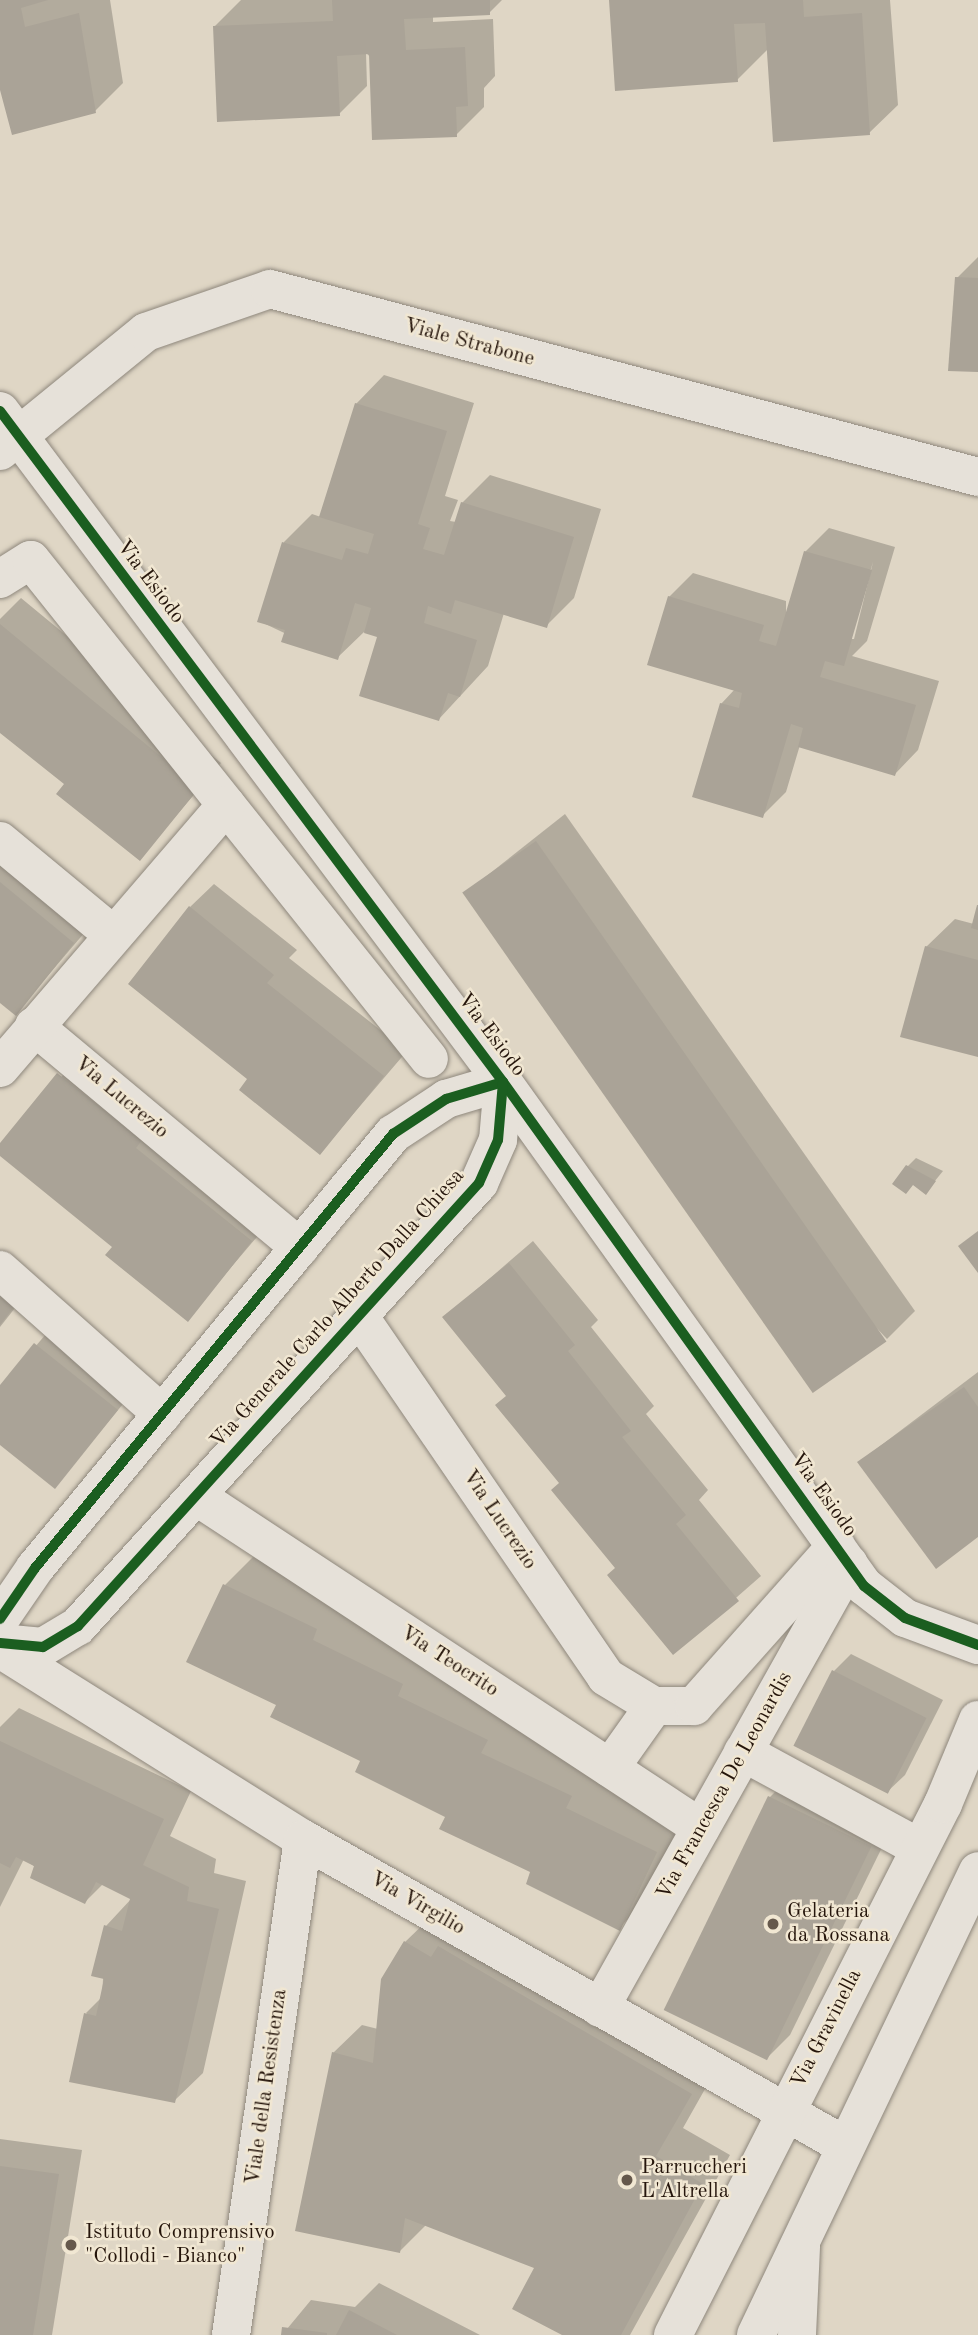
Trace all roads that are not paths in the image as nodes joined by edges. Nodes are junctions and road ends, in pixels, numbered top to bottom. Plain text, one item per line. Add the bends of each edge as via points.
1 (5, 434) edge
2 (978, 477) edge
3 (15, 570) edge
4 (226, 804) junction
5 (0, 841) edge
6 (111, 933) junction
7 (34, 1026) junction
8 (429, 1059) dead end
9 (0, 1068) edge
10 (503, 1082) junction
11 (300, 1248) junction
12 (0, 1270) edge
13 (359, 1316) junction
14 (162, 1414) junction
15 (196, 1496) junction
16 (843, 1555) junction
17 (0, 1619) edge
18 (0, 1643) edge
19 (978, 1644) edge
20 (0, 1648) edge
21 (654, 1706) junction
22 (978, 1720) edge
23 (743, 1752) junction
24 (610, 1768) junction
25 (701, 1828) junction
26 (303, 1839) junction
27 (920, 1848) junction
28 (978, 1871) edge
29 (600, 2008) junction
30 (784, 2112) junction
31 (844, 2145) junction
32 (801, 2230) junction
33 (231, 2335) edge
34 (673, 2335) edge
35 (756, 2335) edge
36 (797, 2335) edge

1 - 2 street, Viale Strabone via 146,332 270,289
1 - 10 street, Via Esiodo
3 - 4 street
4 - 6 street
4 - 8 street
5 - 6 street
6 - 7 street
7 - 9 street
7 - 11 street, Via Lucrezio
10 - 11 street via 446,1099 393,1134
10 - 13 street, Via Generale Carlo Alberto Dalla Chiesa via 498,1140 480,1183
10 - 16 street, Via Esiodo
11 - 14 street
12 - 14 street
13 - 15 street, Via Generale Carlo Alberto Dalla Chiesa
13 - 21 street, Via Lucrezio via 607,1677
14 - 17 street via 8,1601
15 - 18 street, Via Generale Carlo Alberto Dalla Chiesa via 78,1626 44,1647
15 - 24 street, Via Teocrito
16 - 19 street, Via Esiodo via 864,1586 905,1618
16 - 21 street via 694,1706
16 - 23 street, Via Francesca De Leonardis
20 - 26 street, Via Virgilio
21 - 24 street
22 - 27 street, Via Gravinella
23 - 25 street, Via Francesca De Leonardis
23 - 27 street
24 - 25 street, Via Teocrito
25 - 29 street, Via Francesca De Leonardis
26 - 29 street, Via Virgilio
26 - 33 street, Viale della Resistenza
27 - 30 street, Via Gravinella
28 - 31 street
29 - 30 street, Via Virgilio
30 - 31 street, Via Virgilio
30 - 34 street, Via Gravinella
31 - 32 street
32 - 35 street
32 - 36 street

